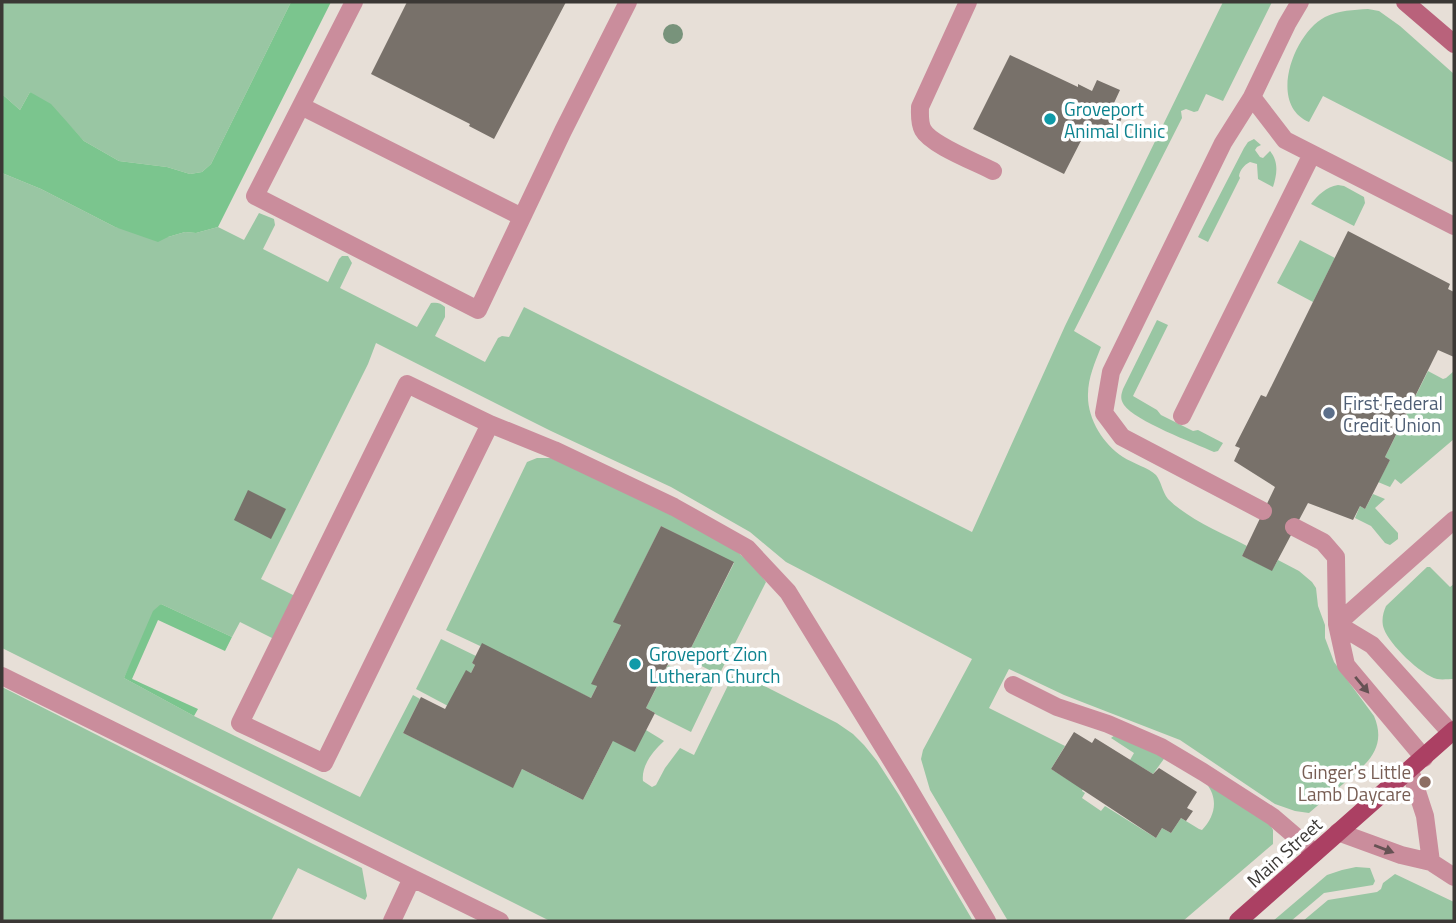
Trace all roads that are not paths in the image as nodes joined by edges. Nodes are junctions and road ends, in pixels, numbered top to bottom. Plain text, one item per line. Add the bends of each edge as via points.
1 (354, 2) edge
2 (628, 2) edge
3 (968, 2) edge
4 (1300, 2) edge
5 (1405, 2) edge
6 (1454, 44) edge
7 (1252, 97) junction
8 (301, 106) junction
9 (1312, 154) junction
10 (993, 171) dead end
11 (522, 217) junction
12 (1454, 226) edge
13 (1182, 416) dead end
14 (490, 424) junction
15 (1263, 511) dead end
16 (1454, 520) edge
17 (1294, 527) dead end
18 (1337, 624) junction
19 (2, 676) edge
20 (1013, 685) dead end
21 (1452, 732) edge
22 (1417, 764) junction
23 (1338, 832) junction
24 (1315, 853) junction
25 (1431, 862) junction
26 (1454, 877) edge
27 (412, 878) junction
28 (392, 921) edge
29 (500, 921) edge
30 (987, 921) edge
31 (1238, 921) edge

1 - 8 lane
2 - 11 lane
3 - 10 lane via 920,107 920,121 934,141
4 - 7 lane
5 - 6 street
7 - 9 lane via 1285,140
7 - 15 lane via 1223,143 1111,372 1104,413 1122,437
8 - 11 lane
8 - 11 lane via 255,196 478,310
9 - 12 lane
9 - 13 lane
14 - 14 lane via 407,384 240,723 324,763
14 - 30 lane via 674,507 747,548 788,592
16 - 18 lane
17 - 18 lane via 1323,542 1336,557
18 - 21 lane via 1372,645
18 -> 22 lane via 1346,665
19 - 27 lane
20 - 24 lane via 1161,747 1273,817
21 - 22 main road, Main Street
22 - 23 main road, Main Street
22 - 25 lane
23 - 24 main road, Main Street
23 -> 25 lane
24 - 31 main road, Main Street
25 - 26 lane
27 - 28 lane
27 - 29 lane

